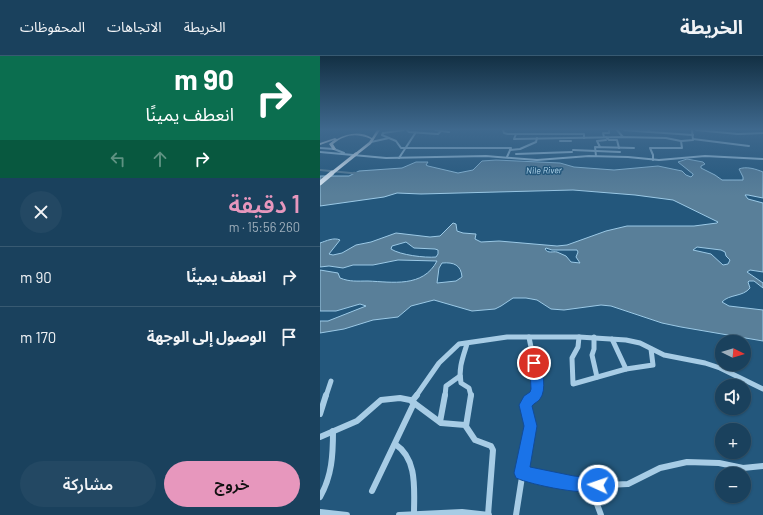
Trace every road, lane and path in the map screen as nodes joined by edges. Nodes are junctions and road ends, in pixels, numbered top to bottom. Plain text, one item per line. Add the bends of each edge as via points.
1 (343, 151) edge
2 (356, 151) edge
3 (404, 151) edge
4 (509, 151) edge
5 (566, 151) edge
6 (572, 151) edge
7 (596, 151) edge
8 (599, 151) edge
9 (651, 151) edge
10 (320, 152) edge
11 (604, 152) joint
12 (612, 152) joint
13 (620, 152) joint
14 (353, 154) junction
15 (516, 154) joint
16 (531, 154) junction
17 (596, 156) junction
18 (621, 156) junction
19 (507, 157) junction
20 (399, 158) junction
21 (515, 158) junction
22 (569, 158) junction
23 (763, 159) edge
24 (530, 160) junction
25 (653, 160) junction
26 (320, 180) edge
27 (320, 183) edge
28 (528, 337) junction
29 (578, 337) junction
30 (594, 337) junction
31 (612, 338) junction
32 (467, 344) junction
33 (651, 349) junction
34 (626, 369) junction
35 (460, 376) junction
36 (597, 377) junction
37 (331, 382) dead end
38 (763, 389) edge
39 (413, 402) junction
40 (320, 414) edge
41 (440, 422) junction
42 (466, 426) junction
43 (333, 431) junction
44 (320, 437) edge
45 (395, 444) junction
46 (763, 466) edge
47 (522, 473) junction
48 (590, 485) junction
49 (372, 491) dead end
50 (320, 497) edge
51 (320, 512) edge
52 (338, 514) edge
53 (414, 514) junction
54 (426, 514) edge
55 (446, 514) edge
56 (347, 515) edge
57 (399, 515) edge
58 (488, 515) edge
59 (516, 515) edge
60 (601, 515) edge

1 - 14 street
2 - 14 main road
3 - 20 street
4 - 19 street
5 - 16 street
6 - 22 street
7 - 17 street
8 - 11 street
9 - 25 street
10 - 14 street
11 - 12 street
12 - 13 street
13 - 18 street
14 - 20 street
14 - 26 main road, bridge
14 - 27 main road, bridge
15 - 16 street
15 - 21 street
16 - 24 street
17 - 18 street
17 - 22 street
18 - 25 street
19 - 20 street
19 - 21 street
21 - 24 street
22 - 24 street
23 - 25 street via 705,156
28 - 29 street
28 - 32 street via 490,338
28 - 47 street via 536,368 537,389 535,396 526,405 530,426
29 - 30 street
29 - 36 street via 578,347 572,358 573,383
30 - 31 street
30 - 36 street via 592,355
31 - 33 street via 633,341
31 - 34 street
32 - 35 street
32 - 39 street via 459,344 450,352
33 - 34 street via 653,365
33 - 38 street via 664,355 720,368
34 - 36 street
35 - 41 street via 446,386
35 - 42 street via 461,383 471,390
37 - 40 street
39 - 41 street
39 - 43 street via 400,398 381,400 358,421
39 - 45 street
41 - 42 street
42 - 58 street via 476,440 492,446 493,450
43 - 44 street
43 - 50 street via 330,474 327,486
45 - 49 street
45 - 53 street via 405,451 410,463 414,478
46 - 48 street via 743,468 719,463 687,462 660,468 628,484
47 - 48 street
47 - 59 street
48 - 60 street
51 - 52 street
52 - 56 street
53 - 54 street
53 - 57 street
54 - 55 street
55 - 58 street via 462,512

